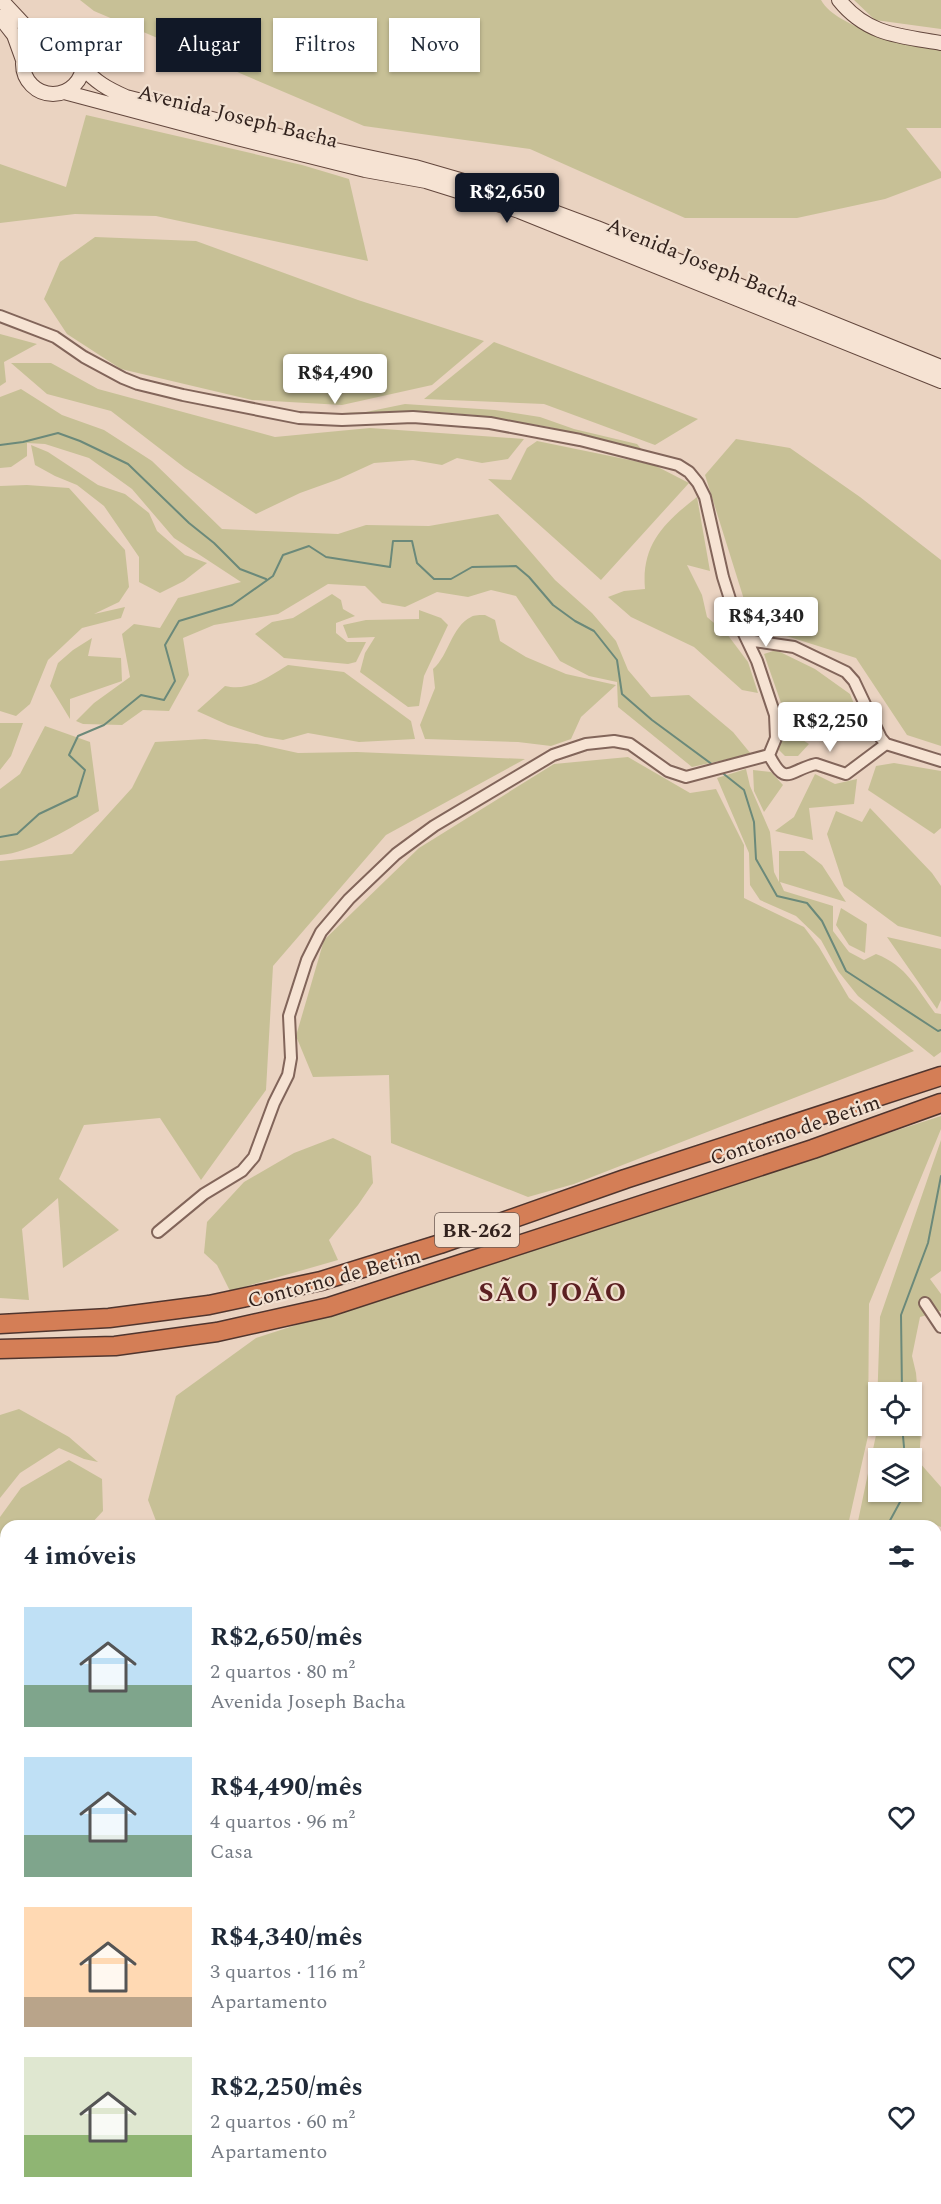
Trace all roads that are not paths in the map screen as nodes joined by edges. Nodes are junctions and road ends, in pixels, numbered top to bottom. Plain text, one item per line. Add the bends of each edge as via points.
1 (1, 0) edge
2 (839, 0) edge
3 (0, 17) edge
4 (18, 18) edge
5 (941, 43) edge
6 (18, 46) edge
7 (25, 72) edge
8 (81, 72) edge
9 (87, 72) edge
10 (64, 92) junction
11 (0, 315) edge
12 (941, 367) edge
13 (941, 381) edge
14 (747, 640) junction
15 (886, 744) junction
16 (769, 755) junction
17 (941, 761) edge
18 (941, 1076) edge
19 (941, 1103) edge
20 (158, 1232) dead end
21 (925, 1303) dead end
22 (0, 1324) edge
23 (941, 1327) edge
24 (0, 1349) edge

1 - 4 main road
2 - 5 main road via 867,26
3 - 6 main road, Avenida Joseph Bacha
7 - 10 main road, Avenida Joseph Bacha via 34,88 44,93
8 - 10 main road via 77,82
9 - 12 main road, Avenida Joseph Bacha via 102,86 126,97 416,167 498,191
10 - 13 main road, Avenida Joseph Bacha via 364,170 426,181 519,211
11 - 14 street via 55,337 123,378 183,395 299,418 413,417 490,423 580,440 678,465 698,483 705,497 723,577
14 - 15 street via 794,647 846,672
14 - 16 street via 775,715 776,738
15 - 16 street via 846,774 816,764 786,775 779,772
15 - 17 street
16 - 20 street via 686,777 668,771 630,744 585,744 553,755 434,826 396,854 321,932 307,960 289,1016 288,1076 254,1157 242,1171 204,1194
18 - 22 highway, Contorno de Betim / BR-262 via 321,1281 209,1305 109,1318
19 - 24 highway, Contorno de Betim / BR-262 via 813,1149 329,1307 218,1332 115,1346
21 - 23 street

